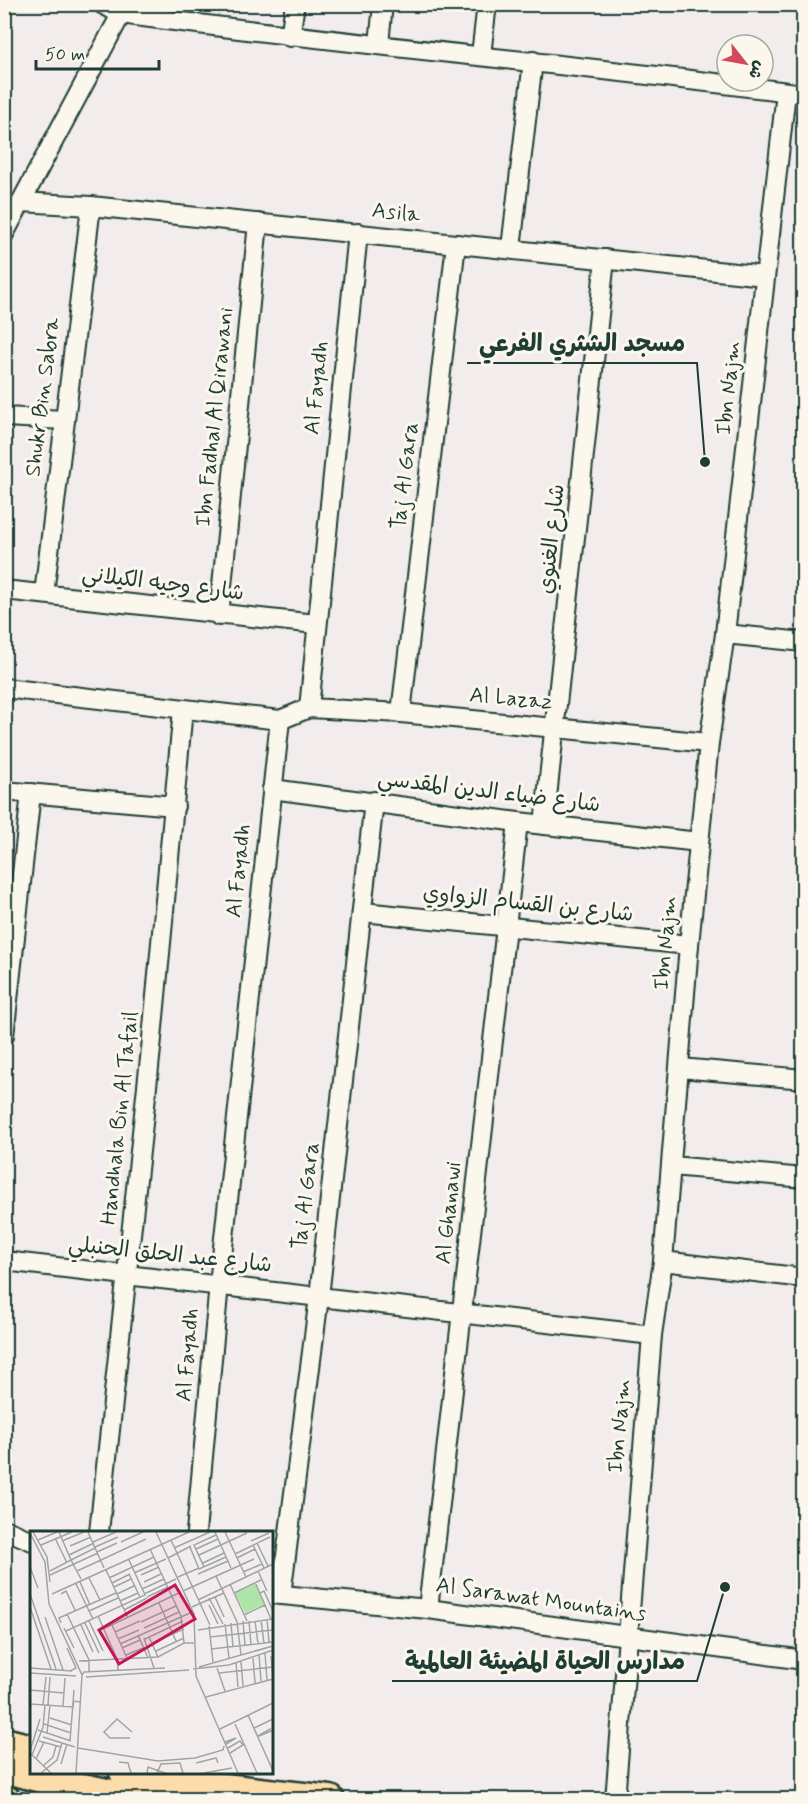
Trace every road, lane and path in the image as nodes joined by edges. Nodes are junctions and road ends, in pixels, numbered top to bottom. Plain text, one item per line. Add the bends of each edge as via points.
1 (102, 4) edge
2 (294, 4) edge
3 (383, 4) edge
4 (487, 4) edge
5 (124, 9) edge
6 (290, 37) junction
7 (379, 44) junction
8 (481, 55) junction
9 (533, 61) junction
10 (795, 93) edge
11 (21, 202) junction
12 (91, 206) junction
13 (258, 223) junction
14 (358, 233) junction
15 (4, 234) edge
16 (456, 244) junction
17 (511, 249) junction
18 (605, 259) junction
19 (765, 276) junction
20 (4, 417) edge
21 (65, 420) junction
22 (4, 590) edge
23 (44, 594) junction
24 (219, 616) junction
25 (316, 624) junction
26 (725, 634) junction
27 (804, 642) edge
28 (4, 688) edge
29 (309, 708) junction
30 (183, 709) junction
31 (402, 713) junction
32 (280, 720) junction
33 (557, 727) junction
34 (709, 743) junction
35 (272, 789) junction
36 (4, 790) edge
37 (32, 793) junction
38 (374, 801) junction
39 (175, 806) junction
40 (518, 822) junction
41 (544, 825) junction
42 (699, 842) junction
43 (363, 912) junction
44 (505, 925) junction
45 (689, 945) junction
46 (4, 1036) edge
47 (680, 1068) junction
48 (804, 1079) edge
49 (672, 1166) junction
50 (804, 1178) edge
51 (4, 1261) edge
52 (663, 1261) junction
53 (128, 1274) junction
54 (804, 1278) edge
55 (219, 1284) junction
56 (319, 1297) junction
57 (462, 1313) junction
58 (652, 1335) junction
59 (4, 1529) edge
60 (99, 1531) edge
61 (196, 1531) edge
62 (30, 1540) edge
63 (276, 1595) edge
64 (428, 1609) junction
65 (627, 1636) junction
66 (804, 1660) edge
67 (4, 1742) edge
68 (30, 1748) edge
69 (4, 1768) edge
70 (127, 1774) edge
71 (156, 1784) edge
72 (330, 1800) edge
73 (615, 1800) edge

1 - 5 street
2 - 6 street
3 - 7 street
4 - 8 street
5 - 6 street
5 - 11 street
6 - 7 street
7 - 8 street
8 - 9 street
9 - 10 street
9 - 17 street
10 - 19 street, Ibn Najm
11 - 12 street, Asila
11 - 15 street
12 - 13 street, Asila
12 - 21 street, Shukr Bin Sabra
13 - 14 street, Asila
13 - 24 street, Ibn Fadhal Al Qirawani
14 - 16 street, Asila
14 - 25 street, Al Fayadh
16 - 17 street, Asila
16 - 31 street, Taj Al Gara
17 - 18 street, Asila
18 - 19 street, Asila
18 - 33 street, شارع الغنوي
19 - 26 street, Ibn Najm
20 - 21 street
21 - 23 street, Shukr Bin Sabra
22 - 23 street, شارع وجيه الكيلاني
23 - 24 street, شارع وجيه الكيلاني
24 - 25 street, شارع وجيه الكيلاني
25 - 29 street, Al Fayadh
26 - 27 street
26 - 34 street, Ibn Najm
28 - 30 street
29 - 31 street, Al Lazaz
29 - 32 street
30 - 32 street
30 - 39 street, Handhala Bin Al Tafail
31 - 33 street, Al Lazaz
32 - 35 street, Al Fayadh
33 - 34 street, Al Lazaz
33 - 41 street, شارع الغنوي
34 - 42 street, Ibn Najm
35 - 38 street, شارع ضياء الدين المقدسي
35 - 55 street, Al Fayadh
36 - 37 street
37 - 39 street
37 - 46 street
38 - 40 street, شارع ضياء الدين المقدسي
38 - 43 street, Taj Al Gara
39 - 53 street, Handhala Bin Al Tafail
40 - 41 street, شارع ضياء الدين المقدسي
40 - 44 street, Al Ghanawi
41 - 42 street, شارع ضياء الدين المقدسي
42 - 45 street, Ibn Najm
43 - 44 street, شارع بن القسام الزواوي
43 - 56 street, Taj Al Gara
44 - 45 street, شارع بن القسام الزواوي
44 - 57 street, Al Ghanawi
45 - 47 street, Ibn Najm
47 - 48 street
47 - 49 street, Ibn Najm
49 - 50 street
49 - 52 street, Ibn Najm
51 - 53 street, شارع عبد الحلق الحنبلي
52 - 54 street
52 - 58 street, Ibn Najm
53 - 55 street, شارع عبد الحلق الحنبلي
53 - 60 street, Handhala Bin Al Tafail
55 - 56 street, شارع عبد الحلق الحنبلي
55 - 61 street, Al Fayadh
56 - 57 street, شارع عبد الحلق الحنبلي
56 - 63 street, Taj Al Gara
57 - 58 street, شارع عبد الحلق الحنبلي
57 - 64 street, Al Ghanawi
58 - 65 street, Ibn Najm
59 - 62 street
63 - 64 street, Al Sarawat Mountains
64 - 65 street, Al Sarawat Mountains
65 - 66 street, Al Sarawat Mountains
65 - 73 street, Ibn Najm
67 - 68 main road
69 - 71 main road via 63,1784
70 - 71 main road
71 - 72 main road

